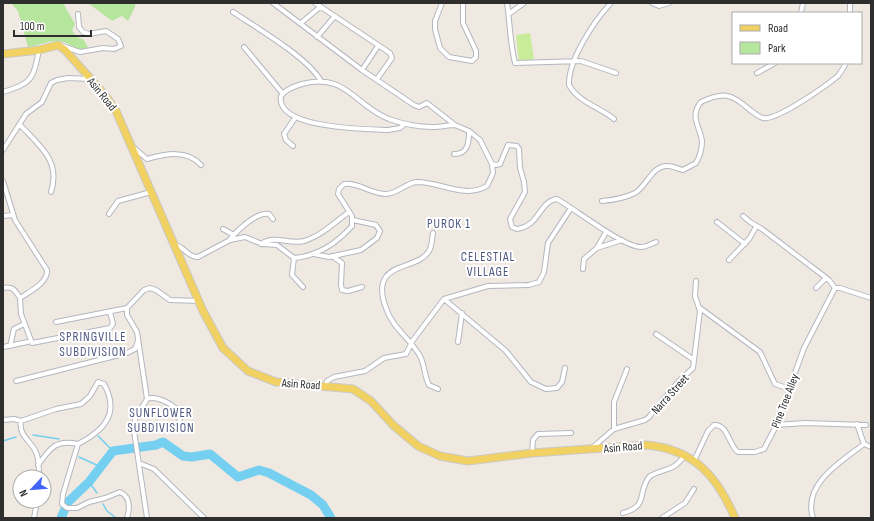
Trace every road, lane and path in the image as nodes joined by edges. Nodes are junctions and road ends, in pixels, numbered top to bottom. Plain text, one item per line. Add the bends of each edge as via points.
1 (273, 3) edge
2 (283, 3) edge
3 (315, 3) edge
4 (442, 3) edge
5 (463, 3) edge
6 (507, 3) edge
7 (524, 3) edge
8 (611, 3) edge
9 (652, 3) edge
10 (669, 3) edge
11 (279, 7) junction
12 (320, 7) junction
13 (233, 12) dead end
14 (510, 13) junction
15 (78, 14) dead end
16 (334, 17) junction
17 (301, 23) junction
18 (317, 37) junction
19 (58, 45) junction
20 (378, 46) junction
21 (244, 47) dead end
22 (39, 50) junction
23 (3, 54) edge
24 (575, 60) junction
25 (773, 64) edge
26 (845, 64) edge
27 (362, 70) junction
28 (616, 73) dead end
29 (757, 73) dead end
30 (90, 79) junction
31 (376, 79) junction
32 (321, 81) junction
33 (3, 92) edge
34 (283, 94) junction
35 (295, 118) junction
36 (614, 119) dead end
37 (405, 124) junction
38 (20, 125) junction
39 (455, 125) junction
40 (469, 131) junction
41 (130, 146) junction
42 (293, 146) dead end
43 (3, 150) edge
44 (454, 154) dead end
45 (492, 164) junction
46 (201, 165) dead end
47 (3, 181) edge
48 (51, 192) dead end
49 (151, 192) junction
50 (602, 201) dead end
51 (571, 208) junction
52 (349, 212) junction
53 (109, 214) dead end
54 (13, 215) junction
55 (3, 216) edge
56 (743, 216) dead end
57 (273, 219) dead end
58 (353, 220) junction
59 (718, 222) dead end
60 (756, 227) junction
61 (223, 229) dead end
62 (606, 232) junction
63 (433, 233) dead end
64 (234, 235) junction
65 (230, 240) junction
66 (623, 240) junction
67 (656, 242) dead end
68 (261, 244) junction
69 (745, 244) junction
70 (175, 245) junction
71 (597, 248) junction
72 (314, 254) junction
73 (332, 256) junction
74 (294, 258) junction
75 (729, 260) dead end
76 (583, 269) dead end
77 (826, 278) junction
78 (696, 281) dead end
79 (303, 287) dead end
80 (362, 287) dead end
81 (3, 288) edge
82 (816, 288) dead end
83 (835, 288) junction
84 (20, 298) junction
85 (871, 298) edge
86 (444, 300) junction
87 (199, 301) junction
88 (127, 308) junction
89 (700, 308) junction
90 (110, 312) junction
91 (462, 313) junction
92 (56, 322) dead end
93 (24, 324) junction
94 (656, 334) dead end
95 (139, 339) junction
96 (458, 342) dead end
97 (30, 343) junction
98 (410, 343) junction
99 (10, 346) junction
100 (3, 347) edge
101 (694, 360) junction
102 (565, 368) dead end
103 (627, 369) dead end
104 (16, 380) dead end
105 (326, 386) junction
106 (438, 389) dead end
107 (790, 389) junction
108 (147, 399) junction
109 (3, 420) edge
110 (21, 421) junction
111 (858, 424) junction
112 (178, 425) dead end
113 (866, 425) dead end
114 (776, 426) junction
115 (614, 429) junction
116 (571, 433) dead end
117 (78, 444) junction
118 (864, 444) junction
119 (871, 447) edge
120 (591, 450) junction
121 (532, 454) junction
122 (685, 456) junction
123 (694, 461) junction
124 (139, 463) junction
125 (38, 466) junction
126 (38, 469) edge
127 (694, 489) dead end
128 (624, 513) dead end
129 (127, 518) edge
130 (147, 518) edge
131 (204, 518) edge
132 (662, 518) edge
133 (735, 518) edge
134 (813, 518) edge

1 - 11 street
2 - 11 street
3 - 12 street
4 - 5 street via 435,21 440,48 449,58 472,61 476,57 476,52 464,23
6 - 14 street
7 - 14 street
8 - 24 street via 584,39
9 - 10 street via 659,6
11 - 17 street
12 - 16 street
12 - 17 street
13 - 32 street via 278,42 316,72
14 - 24 street via 510,40 514,63
15 - 19 street via 79,27 83,32 89,34 106,31 118,39 121,46 80,52
16 - 18 street
16 - 20 street
17 - 18 street
18 - 27 street
19 - 22 main road
19 - 30 main road, Asin Road
20 - 27 street
20 - 31 street via 390,53 392,58
21 - 34 street
22 - 23 main road
22 - 33 street via 28,82
24 - 28 street
24 - 36 street via 569,87 579,98
25 - 29 street
26 - 50 street via 838,75 819,91 773,117 761,117 730,96 720,94 701,102 695,121 702,148 696,163 684,170 664,167 654,172 636,192 618,199
27 - 31 street
30 - 38 street via 55,80 48,87 42,102 26,114
30 - 41 main road, Asin Road via 116,111
31 - 39 street via 418,107 425,103 429,104
32 - 34 street via 298,85
32 - 37 street via 351,92 379,114
34 - 35 street via 281,102 285,110
35 - 37 street via 314,124 377,130 394,130
35 - 42 street via 284,134
37 - 39 street via 434,127
38 - 43 street
38 - 48 street via 41,146 52,165 55,179
39 - 40 street
40 - 44 street via 465,151
40 - 45 street via 484,146
41 - 46 street via 136,148 147,159 165,154 181,154 197,160
41 - 49 main road, Asin Road
45 - 51 street via 500,164 508,145 518,148 520,168 526,187 510,219 512,227 523,228 533,222 548,202 553,200 557,199
45 - 52 street via 493,173 487,186 472,192 418,182 386,194 344,184 338,194
47 - 54 street
49 - 53 street via 118,201
49 - 70 main road, Asin Road
51 - 62 street
51 - 86 street via 548,243 544,272 539,282 529,285 488,286
52 - 58 street
52 - 68 street via 310,239 295,243 274,239
54 - 55 street
54 - 84 street via 47,273 41,283
56 - 60 street
57 - 64 street via 269,214 263,215
58 - 72 street via 352,226 343,235
58 - 73 street via 373,224 379,228 379,234 361,250
59 - 69 street
60 - 69 street
60 - 77 street
61 - 64 street
62 - 66 street
62 - 71 street
63 - 98 street via 431,247 425,257 395,269 388,275 384,284 383,298 389,316
64 - 65 street
65 - 68 street via 245,237
65 - 70 street via 198,257 192,257
66 - 67 street via 642,247
66 - 71 street
68 - 74 street via 277,245
69 - 75 street
70 - 87 main road, Asin Road
71 - 76 street via 584,259
72 - 73 street
72 - 74 street
73 - 80 street via 342,263 342,290
74 - 79 street via 292,275
77 - 82 street
77 - 83 street
78 - 89 street, Narra Street via 695,296
81 - 84 street via 14,289
83 - 85 street
83 - 107 street, Pine Tree Alley via 804,348
84 - 93 street
86 - 91 street
86 - 98 street
87 - 88 street via 170,300 150,288 144,290
87 - 105 main road, Asin Road via 223,348 248,371 287,384
88 - 90 street
88 - 95 street via 127,315
89 - 101 street, Narra Street
89 - 107 street via 760,352 775,384
90 - 92 street
90 - 97 street via 113,324 110,328
91 - 96 street
91 - 102 street via 506,351 526,377 535,384 546,389 557,388 562,382
93 - 97 street
93 - 99 street via 14,329
94 - 101 street
95 - 104 street via 134,349 127,353
95 - 108 street
97 - 99 street
98 - 105 street via 409,350 402,356 384,358 365,371 334,377 327,381
98 - 106 street via 420,356 429,385
99 - 100 street
101 - 115 street, Narra Street via 691,371 678,382 649,417
103 - 115 street via 614,402
105 - 121 main road, Asin Road via 354,389 418,446 440,456 468,461
107 - 114 street, Pine Tree Alley
108 - 112 street via 159,398 178,412
108 - 124 street via 135,419 134,431
109 - 110 street
110 - 117 street via 56,409 81,404 90,396 98,382 104,384 111,403 110,416 96,432
110 - 125 street via 20,427 24,437 38,455
111 - 113 street
111 - 114 street via 801,423
111 - 118 street
114 - 123 street, Pine Tree Alley via 764,449 743,453 734,450 724,429 714,425 708,431
115 - 120 street, Narra Street
116 - 121 street via 538,434 533,440
117 - 125 street via 67,442 54,446
117 - 129 street via 62,494 62,504 67,508 78,508 120,492 125,494 128,500 130,509
118 - 119 street
118 - 134 street via 840,462 821,482 811,499
120 - 121 main road, Asin Road
120 - 122 main road, Asin Road via 646,445 664,447
122 - 123 main road, Asin Road
122 - 128 street via 678,465 650,476 643,487 640,504 634,510
123 - 133 main road, Asin Road via 706,469 717,483
124 - 130 street
124 - 131 street via 154,469
125 - 126 street
127 - 132 street via 685,503

